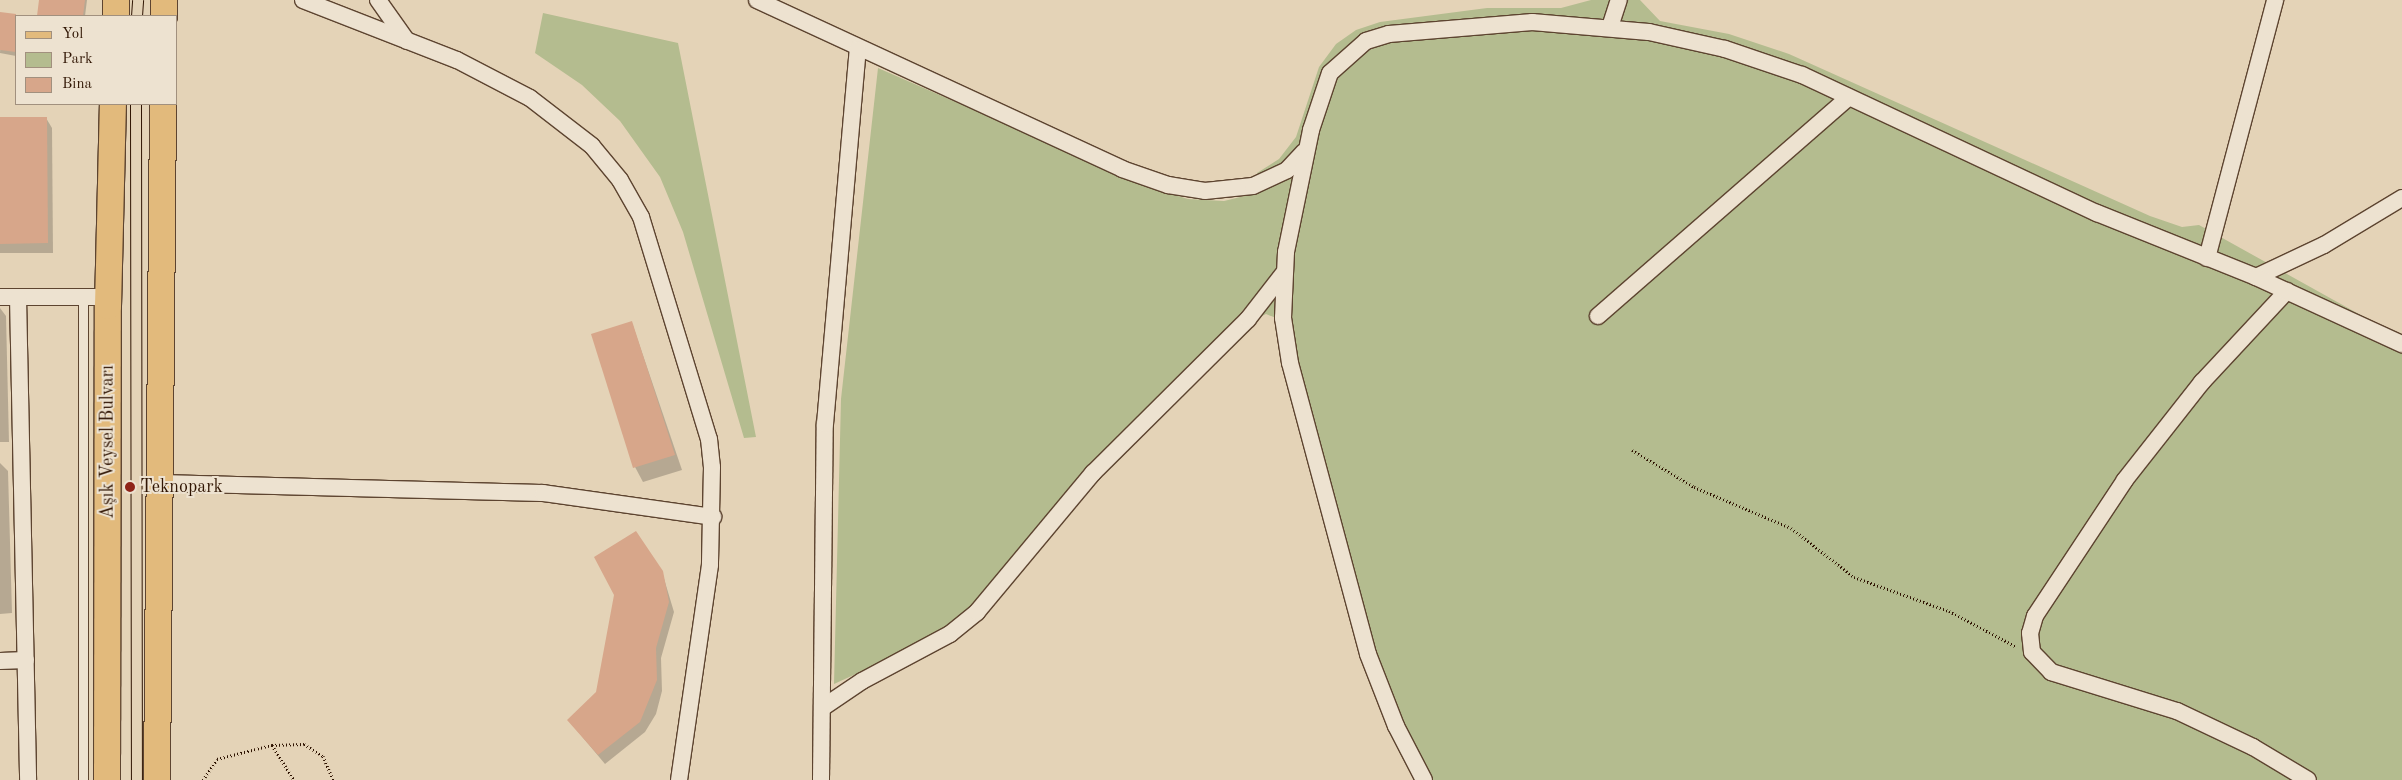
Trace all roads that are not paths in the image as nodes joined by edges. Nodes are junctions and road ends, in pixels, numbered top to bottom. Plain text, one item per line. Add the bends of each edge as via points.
1 (116, 0) edge
2 (164, 0) edge
3 (303, 0) edge
4 (378, 0) edge
5 (757, 0) edge
6 (1619, 0) edge
7 (2275, 0) edge
8 (116, 15) edge
9 (164, 15) edge
10 (1610, 27) junction
11 (407, 42) junction
12 (858, 49) junction
13 (1848, 98) junction
14 (113, 105) edge
15 (163, 105) edge
16 (1306, 150) junction
17 (2402, 198) edge
18 (2207, 258) junction
19 (1283, 274) junction
20 (2256, 277) junction
21 (2287, 291) junction
22 (0, 297) edge
23 (18, 297) junction
24 (96, 297) junction
25 (1598, 316) dead end
26 (2402, 344) edge
27 (159, 483) junction
28 (713, 517) junction
29 (26, 660) junction
30 (0, 661) edge
31 (822, 708) junction
32 (28, 780) edge
33 (83, 780) edge
34 (107, 780) edge
35 (157, 780) edge
36 (679, 780) edge
37 (821, 780) edge
38 (1424, 780) edge
39 (2308, 780) edge

1 - 8 main road
2 - 9 main road
3 - 11 street
4 - 11 street
5 - 12 street
6 - 10 street
7 - 18 street
10 - 13 street via 1725,49 1802,75
10 - 16 street via 1532,22 1396,33 1366,41 1330,73
11 - 28 street via 481,71 530,98 582,136 620,180 648,237 709,439
12 - 16 street via 1168,185 1205,191 1253,186 1287,170
12 - 31 street via 825,424
13 - 18 street via 2097,214
13 - 25 street
14 - 24 main road, Aşık Veysel Bulvarı
15 - 27 main road
16 - 19 street
17 - 20 street via 2324,246
18 - 20 street
19 - 31 street via 1248,319 1094,472 977,612 936,643 862,681
19 - 38 street via 1283,318 1290,363 1358,618 1390,711
20 - 21 street
21 - 26 street
21 - 39 street via 2202,382 2089,531 2031,624 2030,642 2037,660 2051,672 2136,696 2209,725
22 - 23 street
23 - 24 street
23 - 29 street
24 - 33 lane
24 - 34 main road, Aşık Veysel Bulvarı
27 - 28 street via 543,493
27 - 35 main road
28 - 36 street
29 - 30 street
29 - 32 street
31 - 37 street

